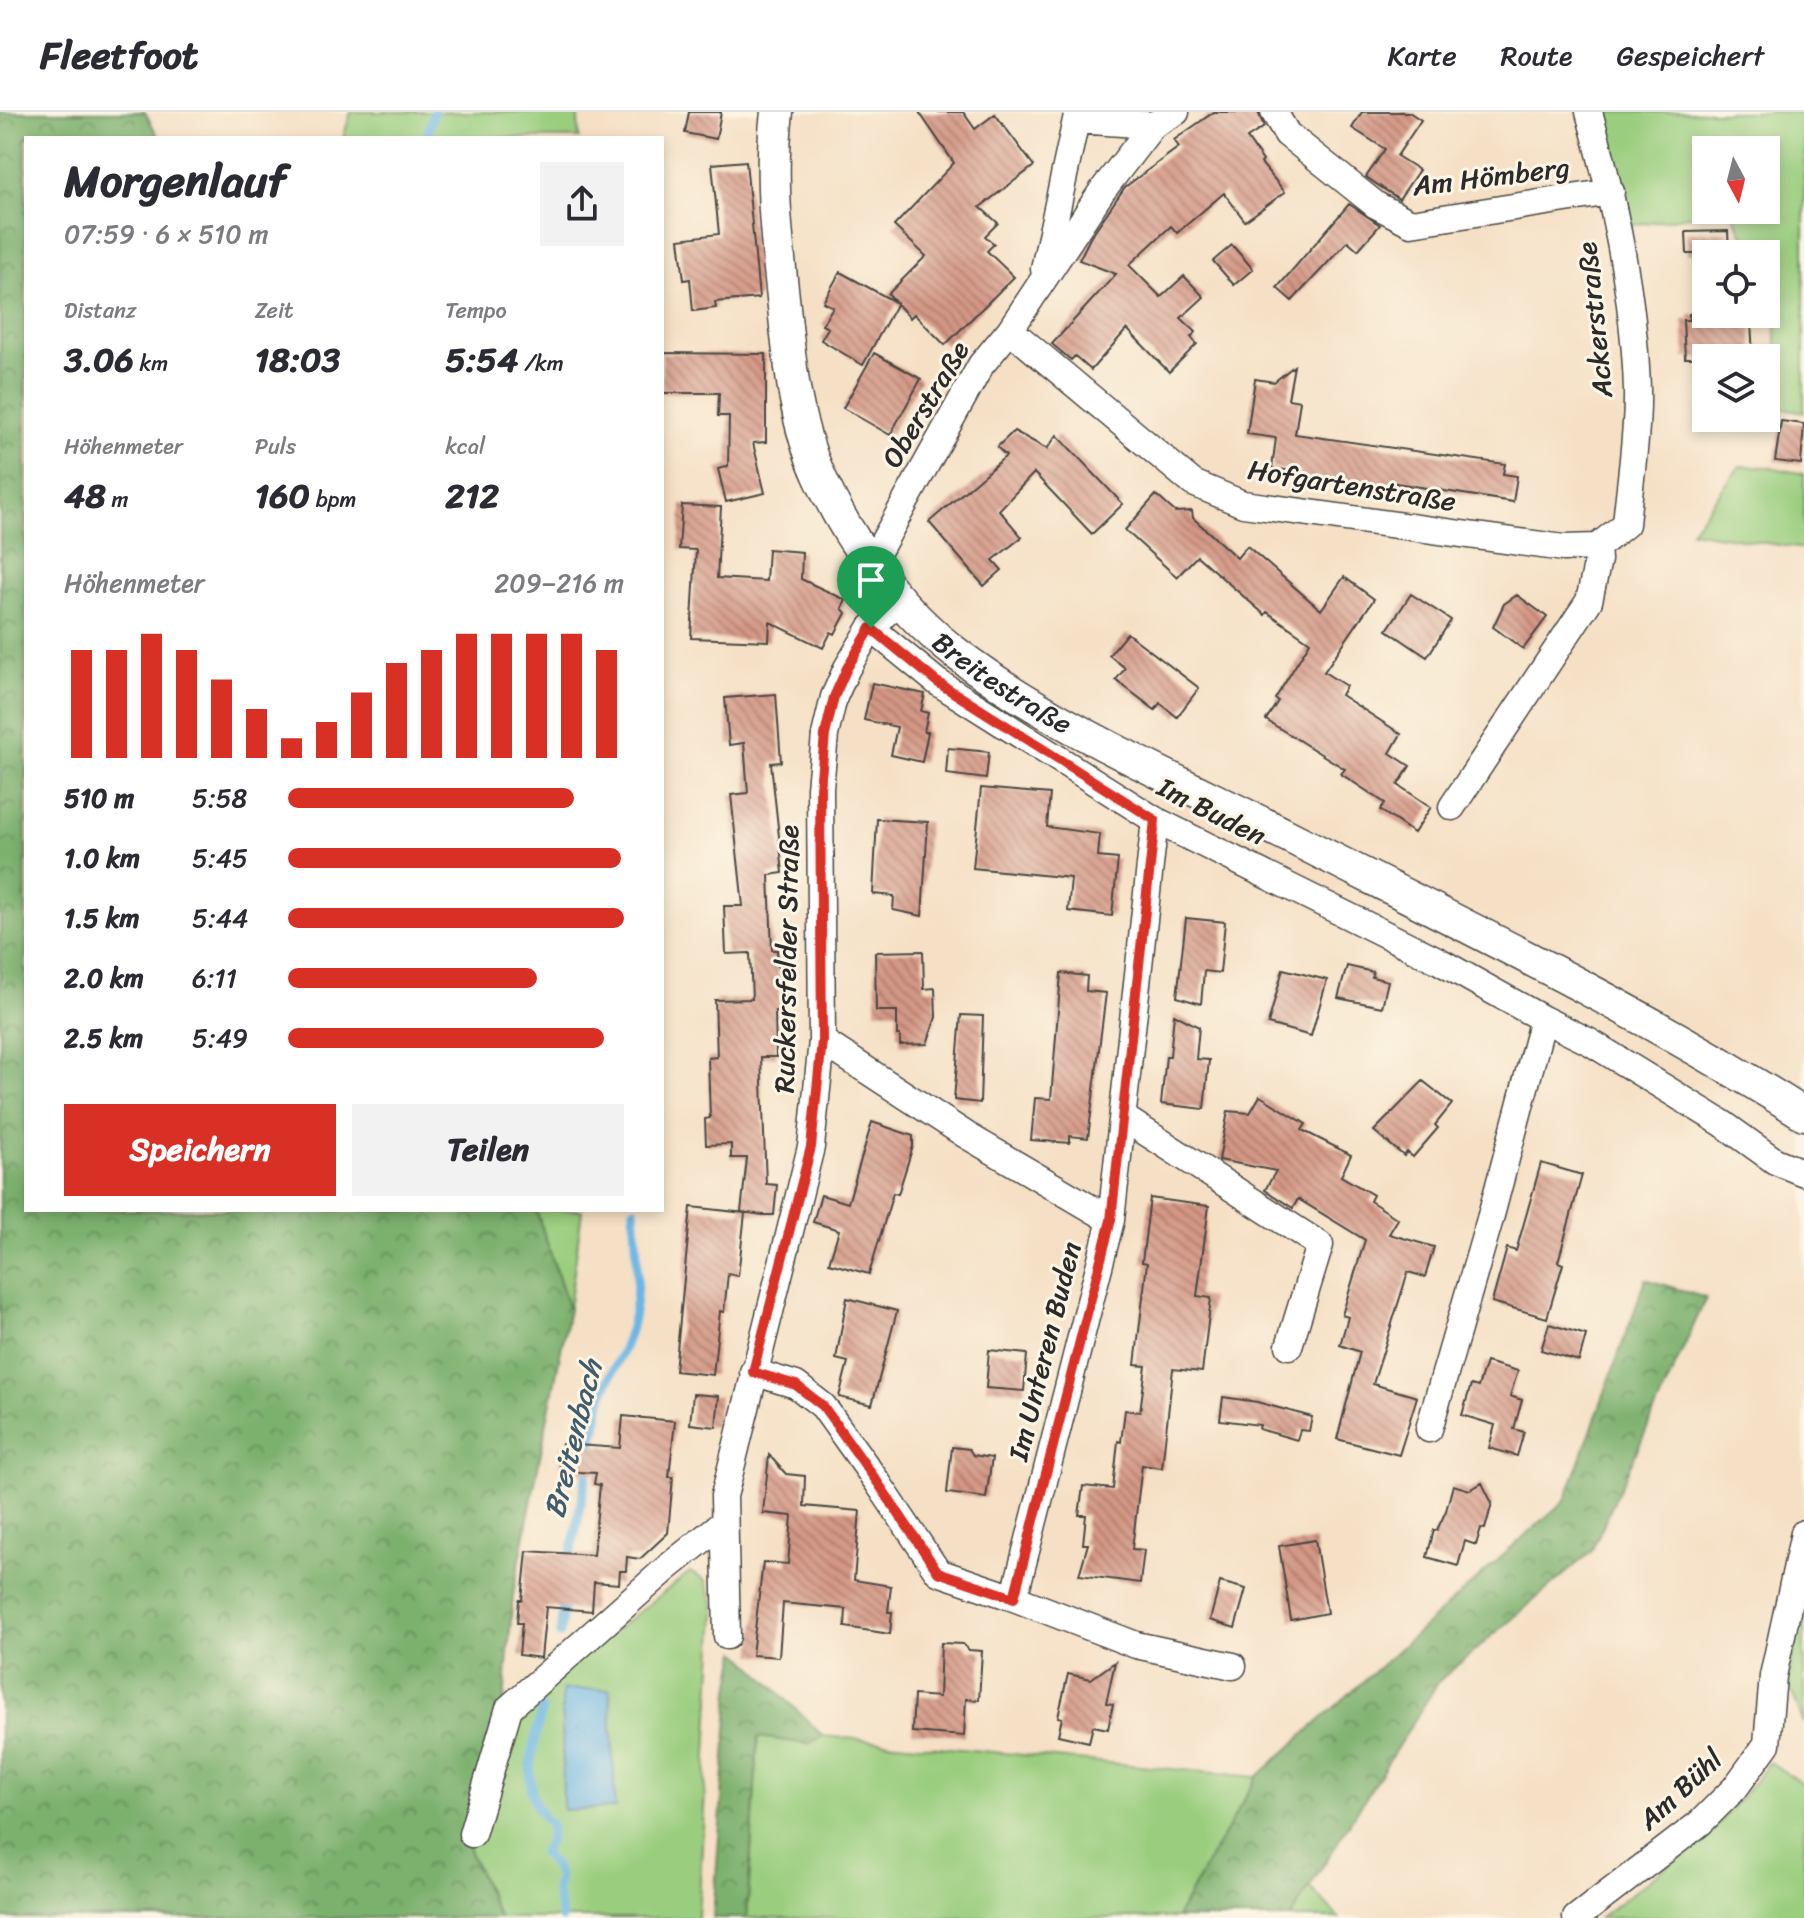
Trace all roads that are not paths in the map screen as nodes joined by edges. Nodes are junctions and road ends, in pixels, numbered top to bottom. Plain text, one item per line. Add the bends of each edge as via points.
1 (777, 112) edge
2 (1176, 112) edge
3 (1274, 112) edge
4 (1589, 112) edge
5 (1072, 116) edge
6 (1153, 125) junction
7 (1611, 192) junction
8 (1041, 280) junction
9 (1010, 330) junction
10 (1597, 547) junction
11 (871, 564) junction
12 (900, 599) junction
13 (871, 628) junction
14 (1452, 807) dead end
15 (1155, 820) junction
16 (1543, 1019) junction
17 (822, 1041) junction
18 (1804, 1114) edge
19 (1124, 1118) junction
20 (1804, 1173) edge
21 (1111, 1220) junction
22 (1289, 1346) dead end
23 (753, 1372) junction
24 (1429, 1429) dead end
25 (723, 1523) junction
26 (1804, 1533) edge
27 (1014, 1598) junction
28 (727, 1636) dead end
29 (1233, 1666) dead end
30 (472, 1834) dead end
31 (1576, 1918) edge

1 - 11 street, Breitestraße via 773,203 791,377 817,473
2 - 6 street
3 - 7 street, Am Hömberg via 1287,134 1376,205 1411,223
4 - 7 street, Ackerstraße
5 - 6 street
5 - 8 street, Oberstraße
6 - 8 street, Oberstraße
7 - 10 street, Ackerstraße via 1637,391 1626,524
8 - 9 street, Oberstraße
9 - 10 street, Hofgartenstraße via 1193,483 1243,504 1564,548
9 - 11 street, Oberstraße via 981,365
10 - 14 street via 1589,601
11 - 12 street, Breitestraße
12 - 13 street, Ruckersfelder Straße
12 - 18 street, Breitestraße via 956,653 1069,725 1625,1008
13 - 15 street, Im Buden via 937,682
13 - 17 street, Ruckersfelder Straße via 842,678 825,735 820,788
15 - 16 street, Im Buden via 1439,961
15 - 19 street, Im Unteren Buden
16 - 20 street, Im Buden via 1590,1042 1775,1161
16 - 24 street
17 - 21 street via 966,1135
17 - 23 street, Ruckersfelder Straße via 811,1147
19 - 21 street, Im Unteren Buden
19 - 22 street via 1320,1245
21 - 27 street, Im Unteren Buden
23 - 25 street, Ruckersfelder Straße via 724,1496
23 - 27 street via 796,1385 823,1406 938,1572
25 - 28 street, Ruckersfelder Straße
25 - 30 street via 509,1708
26 - 31 street, Am Bühl via 1773,1676 1767,1744 1735,1788 1700,1823
27 - 29 street via 1136,1645

